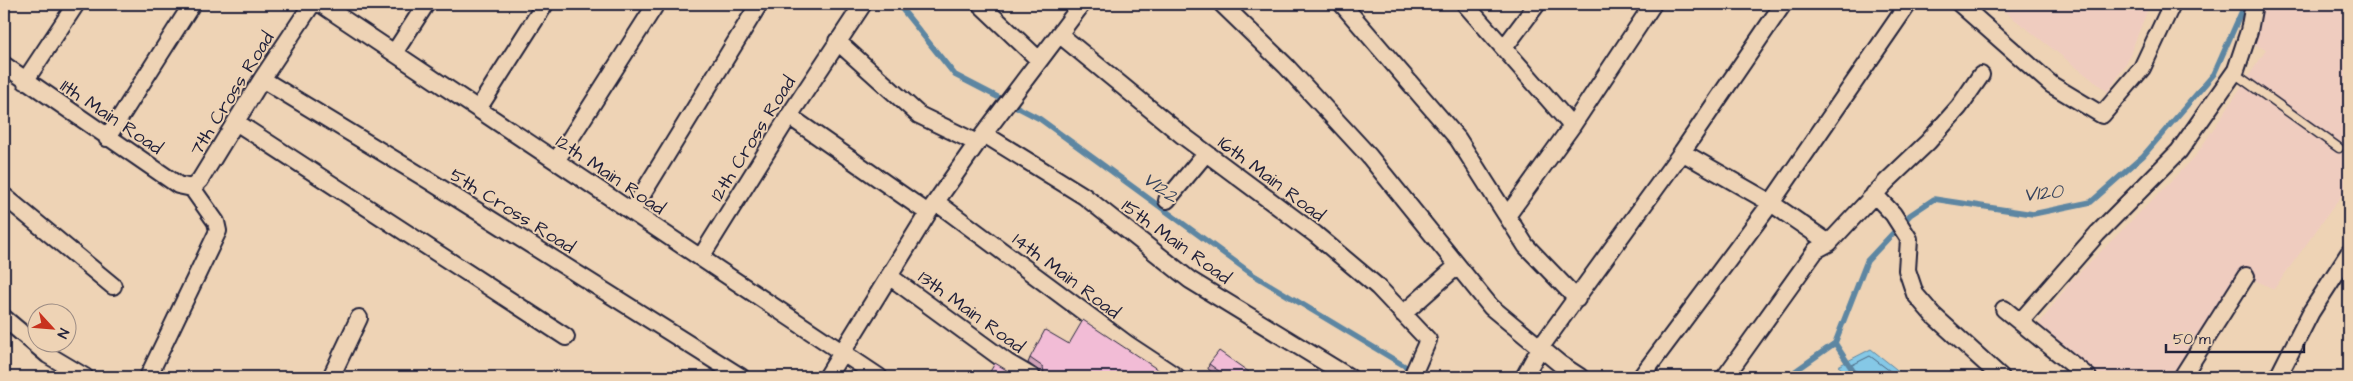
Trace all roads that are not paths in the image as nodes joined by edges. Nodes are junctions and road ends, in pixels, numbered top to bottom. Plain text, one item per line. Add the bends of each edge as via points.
1 (76, 4) edge
2 (192, 4) edge
3 (312, 4) edge
4 (321, 4) edge
5 (426, 4) edge
6 (546, 4) edge
7 (656, 4) edge
8 (759, 4) edge
9 (863, 4) edge
10 (980, 4) edge
11 (1082, 4) edge
12 (1222, 4) edge
13 (1342, 4) edge
14 (1465, 4) edge
15 (1537, 4) edge
16 (1652, 4) edge
17 (1783, 4) edge
18 (1908, 4) edge
19 (1960, 4) edge
20 (2172, 4) edge
21 (2254, 4) edge
22 (1059, 34) junction
23 (837, 41) junction
24 (1504, 48) junction
25 (394, 52) junction
26 (1039, 60) junction
27 (4, 65) edge
28 (2234, 73) junction
29 (1981, 75) dead end
30 (262, 79) junction
31 (25, 81) junction
32 (478, 109) junction
33 (789, 116) junction
34 (236, 122) junction
35 (1572, 126) junction
36 (107, 138) junction
37 (981, 138) junction
38 (2339, 148) dead end
39 (1682, 152) junction
40 (1206, 153) junction
41 (556, 161) junction
42 (196, 184) junction
43 (1874, 194) junction
44 (4, 196) edge
45 (1167, 200) dead end
46 (1771, 203) junction
47 (932, 207) junction
48 (632, 211) junction
49 (1507, 216) junction
50 (1830, 243) junction
51 (2349, 254) edge
52 (701, 257) junction
53 (1457, 266) junction
54 (889, 276) junction
55 (2246, 276) dead end
56 (113, 286) dead end
57 (1577, 299) junction
58 (2004, 309) dead end
59 (1403, 314) junction
60 (4, 318) edge
61 (359, 318) dead end
62 (2020, 322) junction
63 (566, 337) dead end
64 (1540, 348) junction
65 (841, 354) junction
66 (1328, 372) edge
67 (1414, 372) dead end
68 (85, 377) edge
69 (148, 377) edge
70 (331, 377) edge
71 (741, 377) edge
72 (827, 377) edge
73 (879, 377) edge
74 (1032, 377) edge
75 (1177, 377) edge
76 (1349, 377) edge
77 (1524, 377) edge
78 (1580, 377) edge
79 (1641, 377) edge
80 (1725, 377) edge
81 (2001, 377) edge
82 (2088, 377) edge
83 (2182, 377) edge
84 (2278, 377) edge

1 - 31 street
2 - 36 street
3 - 30 street, 7th Cross Road
4 - 25 street, 12th Main Road
5 - 25 street
6 - 32 street
7 - 41 street
8 - 48 street
9 - 23 street, 12th Cross Road
10 - 26 street
11 - 22 street
12 - 53 street via 1286,66 1369,156
13 - 49 street via 1458,139
14 - 24 street
15 - 24 street
16 - 35 street
17 - 39 street
18 - 46 street
19 - 20 street via 2052,85 2102,115 2142,68
21 - 28 street via 2249,31
22 - 26 street
22 - 40 street, 16th Main Road
23 - 33 street, 12th Cross Road
23 - 37 street, 15th Main Road via 918,115
24 - 35 street
25 - 32 street, 12th Main Road
26 - 37 street
27 - 31 street, 11th Main Road
28 - 38 lane
28 - 62 street via 2179,151 2097,234
29 - 43 street via 1959,107 1928,142
30 - 34 street, 7th Cross Road
30 - 71 street, 5th Cross Road
31 - 36 street, 11th Main Road
32 - 41 street, 12th Main Road
33 - 47 street, 14th Main Road
33 - 52 street, 12th Cross Road
34 - 42 street, 7th Cross Road
34 - 63 street
35 - 49 street
36 - 42 street, 11th Main Road via 178,185
37 - 47 street
37 - 66 street, 15th Main Road via 1084,196 1190,280
39 - 46 street
39 - 57 street
40 - 45 street
40 - 59 street, 16th Main Road via 1315,234 1378,287
41 - 48 street, 12th Main Road
42 - 69 street via 218,231
43 - 50 street
43 - 81 street via 1894,214 1909,240 1907,270 1915,294 1933,315
44 - 56 street
46 - 50 street
46 - 79 street
47 - 54 street
47 - 75 street, 14th Main Road
48 - 52 street, 12th Main Road
49 - 57 street via 1526,246
50 - 80 street via 1816,250
51 - 84 street via 2311,312
52 - 65 street, 12th Main Road
53 - 59 street
53 - 64 street via 1491,307
54 - 65 street
54 - 74 street, 13th Main Road
55 - 83 street
57 - 64 street
58 - 62 street
59 - 67 street, 16th Main Road via 1428,340
60 - 68 street via 48,355
61 - 70 street
62 - 82 street
64 - 77 street
64 - 78 street
65 - 72 street
65 - 73 street, 12th Main Road
66 - 76 street, 15th Main Road

